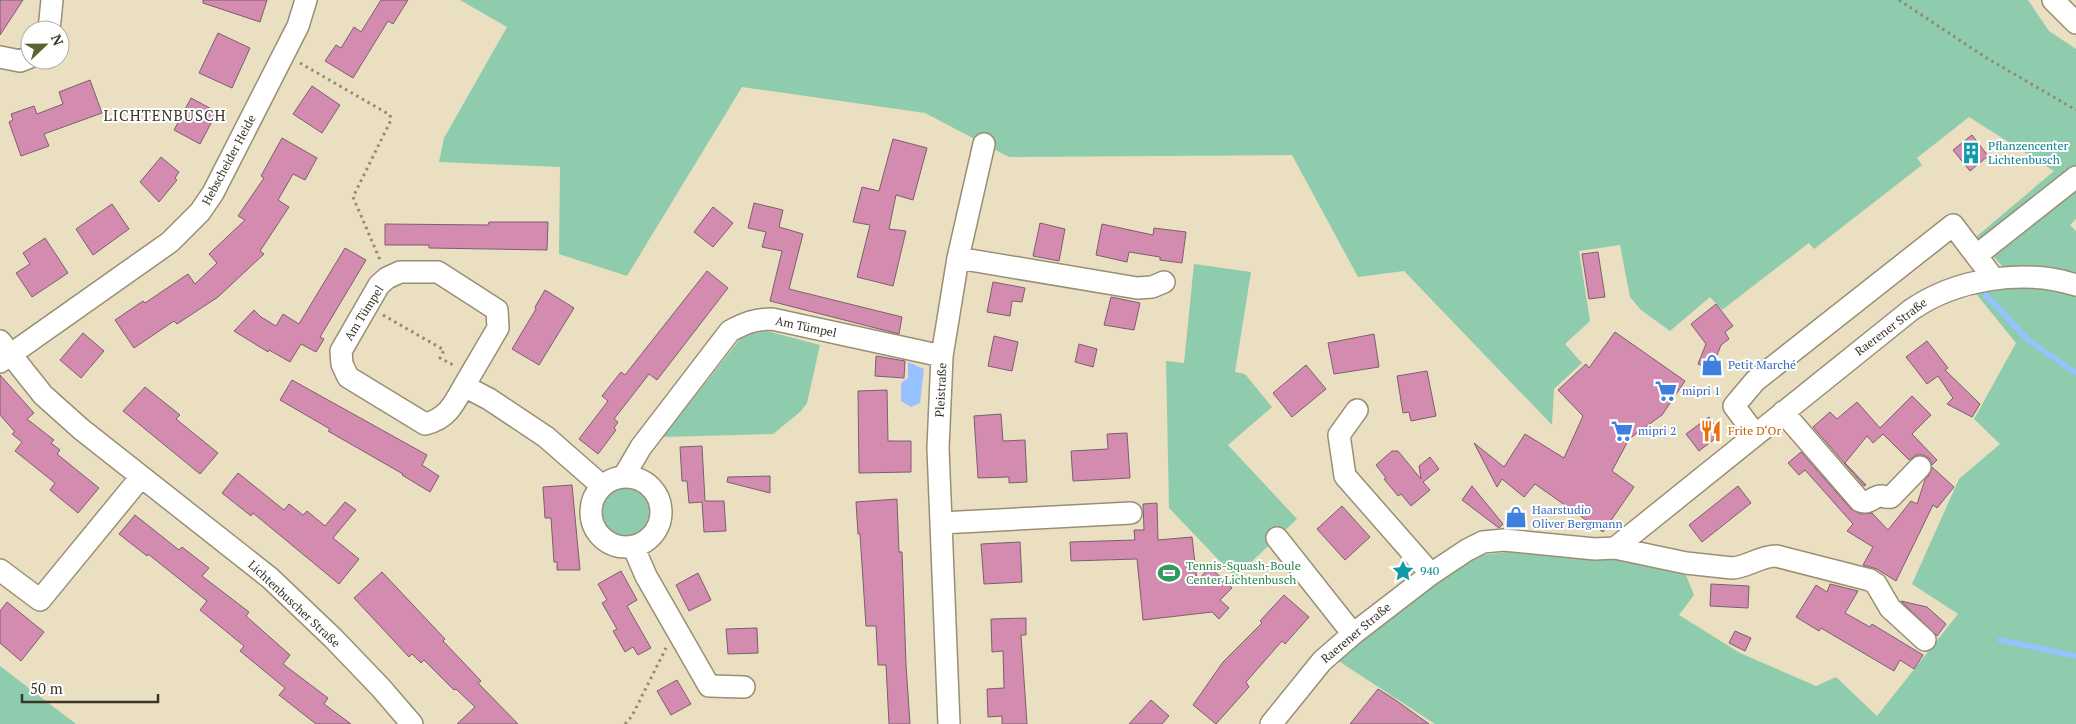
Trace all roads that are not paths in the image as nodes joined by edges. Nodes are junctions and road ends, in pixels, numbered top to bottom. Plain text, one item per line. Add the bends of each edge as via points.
1 (52, 0) edge
2 (306, 0) edge
3 (2053, 0) edge
4 (49, 20) edge
5 (2076, 23) edge
6 (0, 58) edge
7 (20, 61) edge
8 (984, 144) dead end
9 (2076, 177) edge
10 (1977, 255) junction
11 (958, 258) junction
12 (1994, 279) junction
13 (1164, 282) dead end
14 (2076, 285) edge
15 (3, 352) edge
16 (942, 356) junction
17 (467, 381) junction
18 (1357, 410) dead end
19 (1783, 412) junction
20 (1755, 434) junction
21 (1920, 466) dead end
22 (624, 476) junction
23 (141, 477) junction
24 (602, 486) junction
25 (1131, 513) dead end
26 (941, 523) junction
27 (1277, 538) dead end
28 (633, 546) junction
29 (1615, 548) junction
30 (0, 570) edge
31 (1431, 574) junction
32 (1353, 634) junction
33 (1925, 640) dead end
34 (744, 687) dead end
35 (412, 724) edge
36 (949, 724) edge
37 (1271, 724) edge

1 - 4 street
2 - 15 street, Hebscheider Heide via 298,26 213,193 200,212 170,242
3 - 5 street
6 - 7 street
8 - 11 street, Pleistraße
9 - 10 street
10 - 12 street
10 - 20 street via 1953,225 1755,382 1734,406
11 - 13 street via 1137,288
11 - 16 street, Pleistraße
12 - 14 street, Raerener Straße via 2043,278
12 - 19 street, Raerener Straße via 1966,284 1927,299
15 - 23 street, Lichtenbuscher Straße via 42,395
16 - 22 street, Am Tümpel via 772,320 747,322 730,331 641,447
16 - 26 street, Pleistraße via 938,448
17 - 17 street, Am Tümpel via 498,328 497,310 438,272 400,272 387,278 367,305 341,351 348,377 425,424 447,414
17 - 24 street via 546,437
18 - 31 street via 1339,436 1345,476
19 - 20 street, Raerener Straße
19 - 21 street via 1865,503 1881,496 1891,497
20 - 29 street, Raerener Straße
22 - 24 street
22 - 28 street via 636,478 655,491 662,513 656,530 644,542
23 - 30 street via 40,600
23 - 35 street, Lichtenbuscher Straße via 270,578 333,638
24 - 28 street via 592,505 595,527 611,543
25 - 26 street
26 - 36 street, Pleistraße
27 - 32 street
28 - 34 street via 675,630 709,686
29 - 31 street, Raerener Straße via 1504,540 1483,542
29 - 33 street, Raerener Straße via 1686,563 1732,568 1776,556 1870,580 1876,584 1890,608
31 - 32 street, Raerener Straße
32 - 37 street, Raerener Straße via 1322,661

